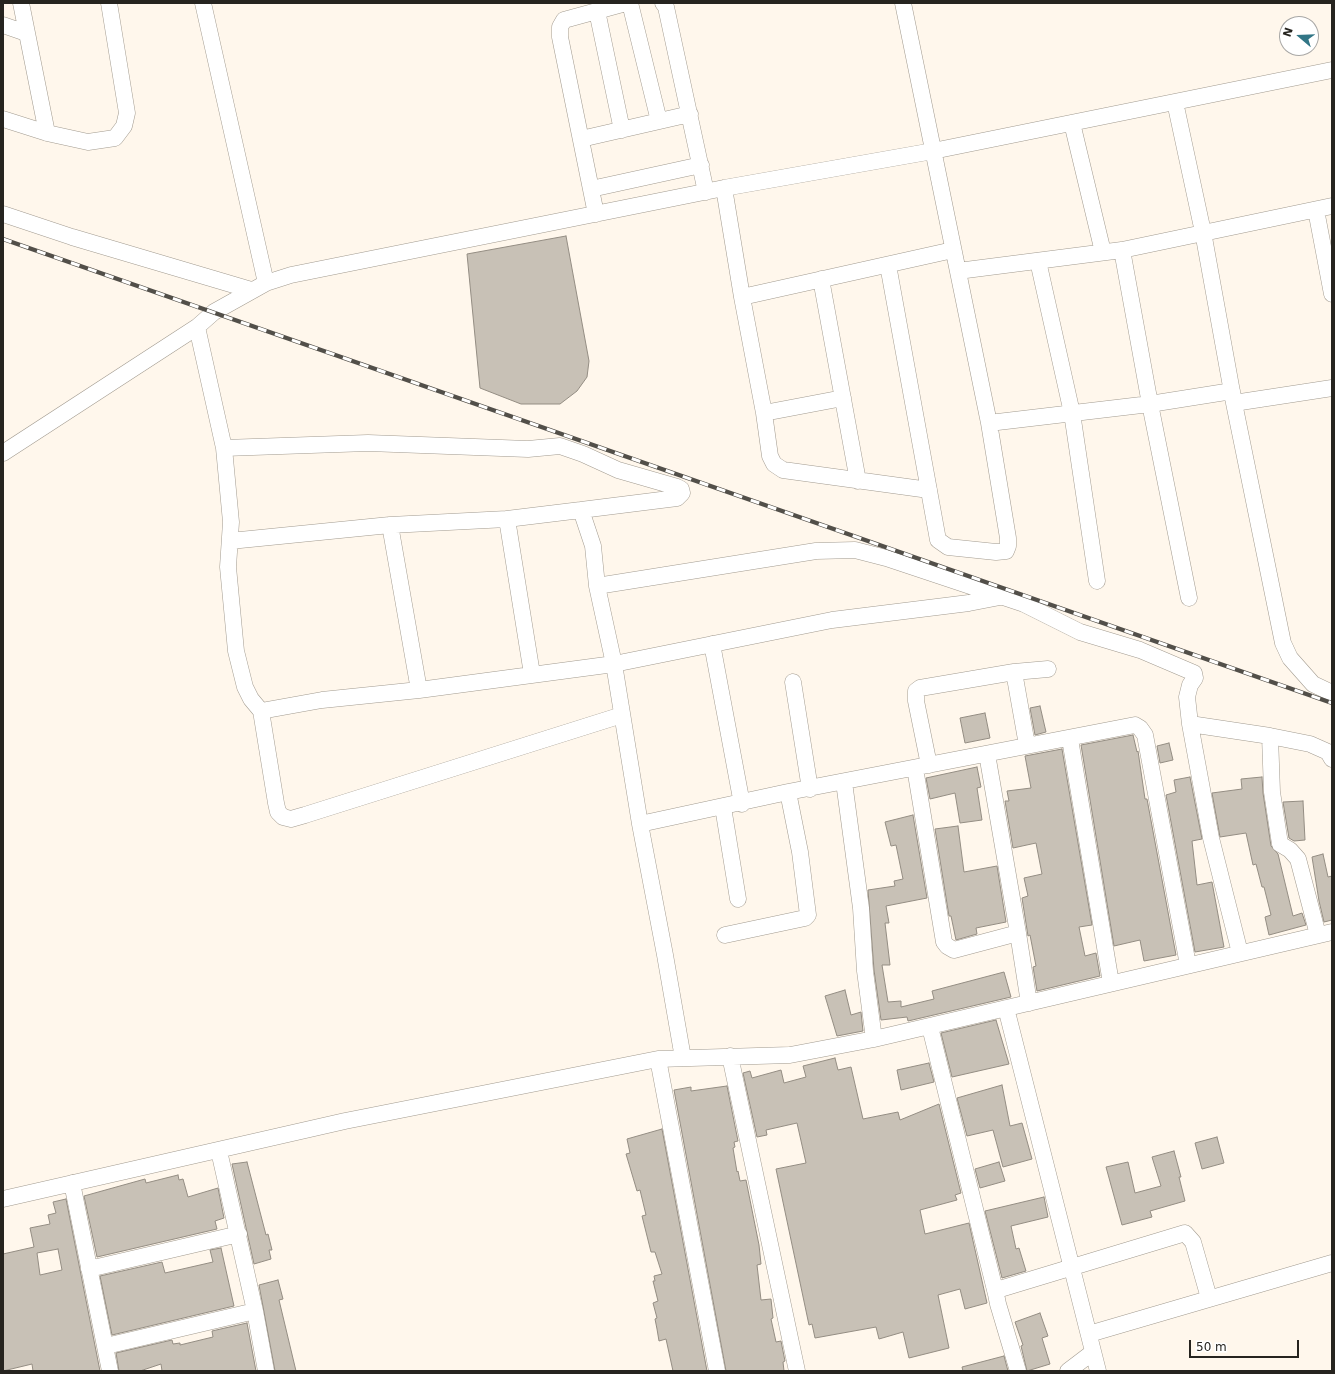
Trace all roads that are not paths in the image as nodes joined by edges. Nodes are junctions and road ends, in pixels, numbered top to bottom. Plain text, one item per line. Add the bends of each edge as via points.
1 (21, 3) edge
2 (110, 3) edge
3 (203, 3) edge
4 (626, 3) edge
5 (630, 3) edge
6 (663, 3) edge
7 (903, 3) edge
8 (597, 11) junction
9 (3, 25) edge
10 (26, 33) junction
11 (1332, 70) edge
12 (1175, 102) junction
13 (690, 114) junction
14 (3, 119) edge
15 (659, 121) junction
16 (1072, 123) junction
17 (622, 130) junction
18 (47, 133) junction
19 (580, 139) junction
20 (933, 151) junction
21 (701, 165) junction
22 (724, 188) junction
23 (591, 189) junction
24 (706, 192) junction
25 (1332, 206) edge
26 (1316, 210) junction
27 (3, 214) edge
28 (596, 214) junction
29 (1203, 232) junction
30 (953, 250) junction
31 (1122, 250) junction
32 (1103, 252) junction
33 (1038, 261) junction
34 (888, 265) junction
35 (958, 272) junction
36 (821, 279) junction
37 (266, 283) junction
38 (252, 290) junction
39 (1332, 294) edge
40 (742, 297) junction
41 (197, 327) junction
42 (1332, 388) edge
43 (1233, 397) junction
44 (843, 398) junction
45 (1150, 404) junction
46 (764, 413) junction
47 (1072, 413) junction
48 (989, 423) junction
49 (224, 448) junction
50 (3, 453) edge
51 (858, 481) junction
52 (928, 490) junction
53 (581, 510) junction
54 (507, 519) junction
55 (390, 525) junction
56 (230, 541) junction
57 (1097, 581) dead end
58 (598, 586) junction
59 (1002, 596) junction
60 (1189, 598) dead end
61 (712, 644) junction
62 (614, 664) junction
63 (1048, 669) dead end
64 (1014, 672) junction
65 (532, 674) junction
66 (793, 682) dead end
67 (418, 690) junction
68 (1332, 693) edge
69 (261, 711) junction
70 (622, 715) junction
71 (1190, 724) junction
72 (1270, 736) junction
73 (1070, 739) junction
74 (1027, 745) junction
75 (986, 754) junction
76 (1332, 759) edge
77 (922, 766) junction
78 (844, 782) junction
79 (810, 789) junction
80 (788, 792) junction
81 (742, 804) junction
82 (723, 807) junction
83 (640, 824) junction
84 (738, 899) dead end
85 (1018, 932) junction
86 (1325, 934) edge
87 (724, 935) dead end
88 (1240, 953) junction
89 (1188, 965) junction
90 (1111, 983) junction
91 (1029, 1003) junction
92 (1006, 1008) junction
93 (930, 1028) junction
94 (874, 1039) junction
95 (730, 1056) junction
96 (683, 1058) junction
97 (658, 1059) junction
98 (219, 1151) junction
99 (72, 1183) junction
100 (3, 1199) edge
101 (239, 1234) junction
102 (1332, 1263) edge
103 (1071, 1266) junction
104 (89, 1269) junction
105 (996, 1294) junction
106 (1209, 1298) junction
107 (256, 1311) junction
108 (1089, 1334) junction
109 (106, 1346) junction
110 (1093, 1352) junction
111 (110, 1371) edge
112 (266, 1371) edge
113 (717, 1371) edge
114 (797, 1371) edge
115 (1018, 1371) edge
116 (1068, 1371) edge
117 (1098, 1371) edge

1 - 10 street
2 - 18 street via 126,113 124,126 115,138 88,142
3 - 37 street
4 - 8 street
5 - 15 street
6 - 13 street
7 - 20 street
8 - 17 street
8 - 19 street via 564,20 560,27
9 - 10 street
10 - 18 street
11 - 12 street
12 - 16 street
12 - 29 street
13 - 15 street
13 - 21 street
14 - 18 street
15 - 17 street
16 - 20 street
16 - 32 street
17 - 19 street
19 - 23 street
20 - 22 street
20 - 30 street
21 - 23 street
21 - 24 street
22 - 24 street
22 - 40 street
23 - 28 street
24 - 28 street
25 - 26 street
26 - 29 street
26 - 39 street
27 - 38 street
28 - 37 street via 291,275
29 - 31 street
29 - 43 street
30 - 34 street
30 - 35 street
31 - 32 street
31 - 45 street
32 - 33 street
33 - 35 street
33 - 47 street
34 - 36 street
34 - 52 street
35 - 48 street
36 - 40 street
36 - 44 street
37 - 38 street
38 - 41 street via 214,312
40 - 46 street
41 - 49 street
41 - 50 street
42 - 43 street
43 - 45 street
43 - 68 street via 1283,643 1290,658 1313,684
44 - 46 street
44 - 51 street
45 - 47 street
45 - 60 street
46 - 51 street via 770,456 774,464 783,470
47 - 48 street
47 - 57 street
48 - 52 street via 1008,538 1006,551 948,547 941,544
49 - 53 street via 368,443 528,449 560,446 618,470 677,487 682,493 677,498
49 - 56 street via 232,522
51 - 52 street
53 - 54 street
53 - 58 street via 593,546
54 - 55 street
54 - 65 street
55 - 56 street
55 - 67 street
56 - 69 street via 229,581 236,651 245,687
58 - 59 street via 816,551 844,549 886,558
58 - 62 street
59 - 61 street via 969,603 832,620
59 - 71 street via 1034,608 1080,632 1140,650 1194,672 1195,678 1187,697
61 - 62 street
61 - 81 street
62 - 65 street
62 - 70 street
63 - 64 street
64 - 74 street
64 - 77 street via 925,686 916,691
65 - 67 street
66 - 79 street
67 - 69 street via 322,700
69 - 70 street via 278,812 283,817 291,818
70 - 83 street
71 - 72 street
71 - 88 street via 1212,838
72 - 76 street via 1322,748
72 - 86 street via 1272,792 1280,844 1298,859
73 - 74 street
73 - 89 street via 1135,725 1143,731
73 - 90 street
74 - 75 street
75 - 77 street
75 - 85 street
77 - 78 street
77 - 85 street via 944,942 954,950
78 - 79 street
78 - 94 street
79 - 80 street
80 - 81 street
80 - 87 street via 808,915 805,918
81 - 82 street
82 - 83 street
82 - 84 street
83 - 96 street
85 - 91 street
86 - 88 street
88 - 89 street
89 - 90 street
90 - 91 street
91 - 92 street
92 - 93 street
92 - 103 street
93 - 94 street
93 - 105 street
94 - 95 street via 790,1055
95 - 96 street
95 - 114 street
96 - 97 street
97 - 98 street via 345,1121
97 - 113 street
98 - 99 street
98 - 101 street
99 - 100 street
99 - 104 street
101 - 104 street
101 - 107 street
102 - 106 street
103 - 105 street via 1000,1289
103 - 106 street via 1185,1233 1193,1242
103 - 108 street
104 - 109 street
105 - 115 street
106 - 108 street
107 - 109 street
107 - 112 street
108 - 110 street
109 - 111 street
110 - 116 street
110 - 117 street

